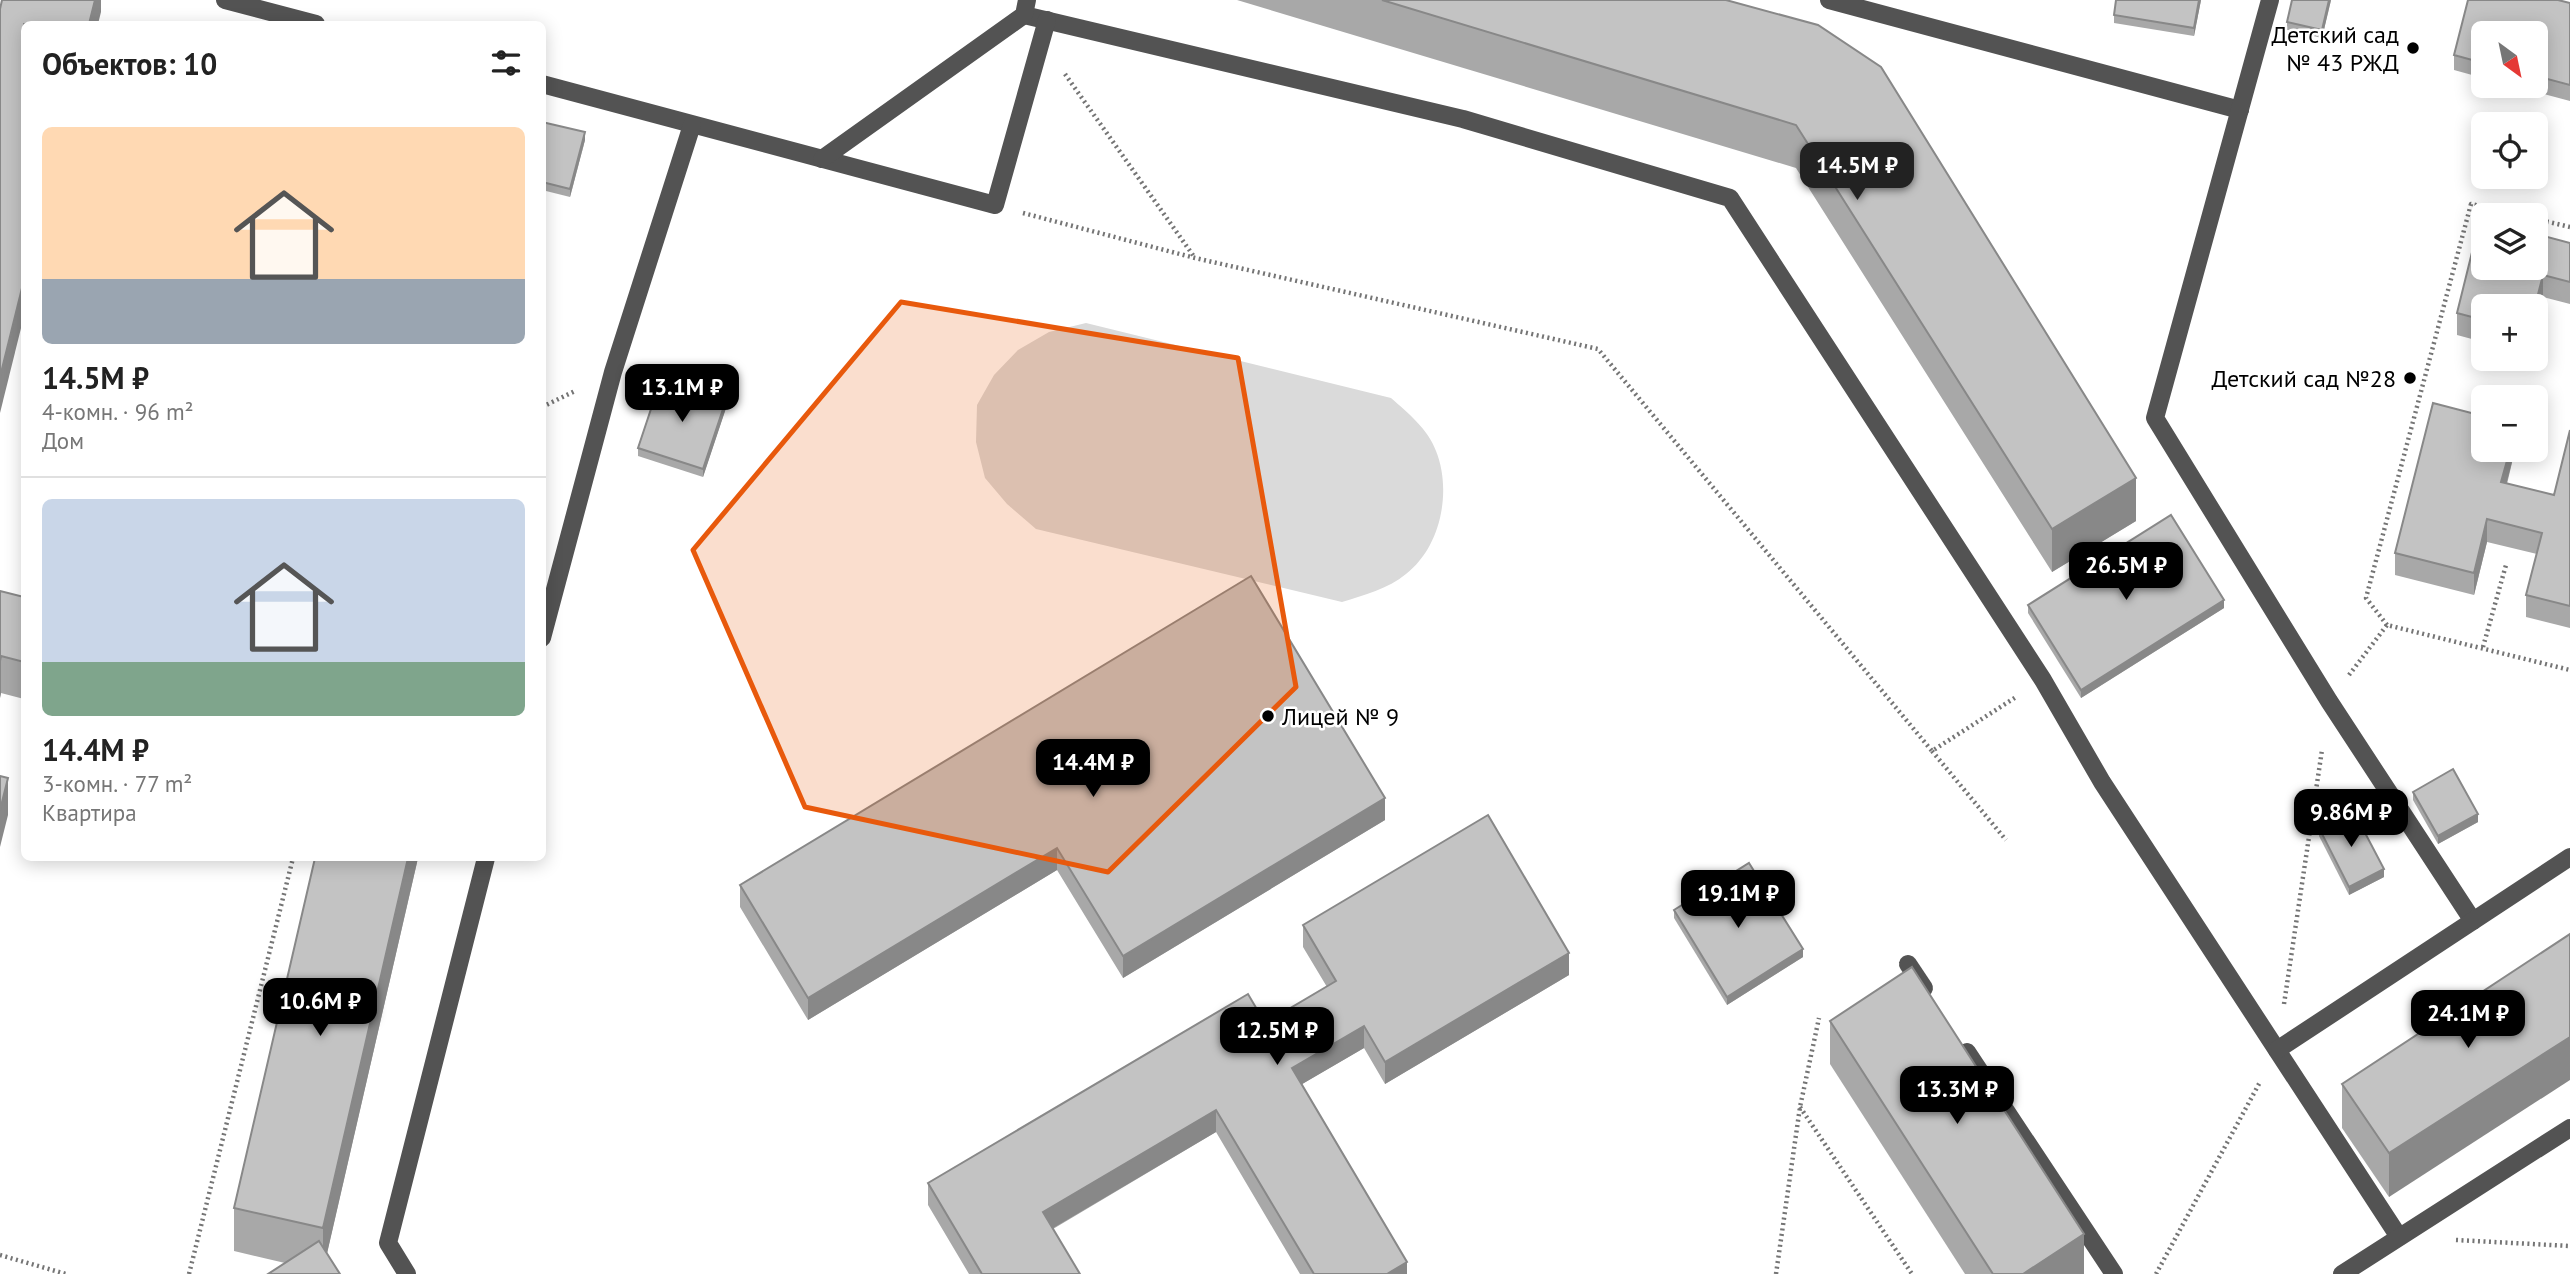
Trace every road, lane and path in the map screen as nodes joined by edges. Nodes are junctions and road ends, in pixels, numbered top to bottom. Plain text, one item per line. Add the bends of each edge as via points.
1 (225, 0) edge
2 (1829, 0) edge
3 (2270, 0) edge
4 (1026, 8) edge
5 (1048, 20) junction
6 (305, 21) edge
7 (1042, 41) junction
8 (546, 85) edge
9 (2240, 110) junction
10 (692, 125) junction
11 (821, 159) junction
12 (2471, 204) edge
13 (995, 205) junction
14 (2548, 222) edge
15 (2570, 227) edge
16 (1195, 258) junction
17 (2506, 565) dead end
18 (546, 623) edge
19 (2387, 625) junction
20 (2483, 647) junction
21 (2570, 670) edge
22 (2043, 680) junction
23 (2329, 701) junction
24 (1932, 751) junction
25 (2006, 840) dead end
26 (2570, 857) edge
27 (292, 861) edge
28 (485, 861) edge
29 (2473, 921) junction
30 (1908, 964) dead end
31 (1930, 998) edge
32 (1819, 1018) dead end
33 (1953, 1033) edge
34 (2277, 1050) junction
35 (1800, 1107) junction
36 (2570, 1128) edge
37 (2399, 1237) junction
38 (2452, 1240) dead end
39 (2570, 1246) edge
40 (0, 1255) edge
41 (66, 1274) edge
42 (189, 1274) edge
43 (407, 1274) edge
44 (1776, 1274) edge
45 (1912, 1274) edge
46 (2114, 1274) edge
47 (2342, 1274) edge

1 - 6 lane
2 - 9 lane
3 - 9 lane
4 - 5 lane
4 - 11 lane
5 - 7 lane
5 - 22 lane via 1463,119 1730,198
7 - 13 lane
7 - 16 path
8 - 10 lane
9 - 23 lane via 2155,418
10 - 11 lane
10 - 18 lane via 613,372
11 - 13 lane
12 - 19 path via 2366,598
13 - 16 path
14 - 15 path
16 - 24 path via 1598,349
17 - 20 path
19 - 20 path
19 - 23 path
20 - 21 path
22 - 24 path
22 - 34 lane via 2102,782
23 - 29 lane
24 - 25 path
26 - 29 lane
27 - 42 path
28 - 43 lane via 388,1243
29 - 34 lane
30 - 31 lane
32 - 35 path
33 - 46 lane
34 - 37 lane
35 - 44 path
35 - 45 path
36 - 37 lane
37 - 47 lane
38 - 39 path
40 - 41 path

